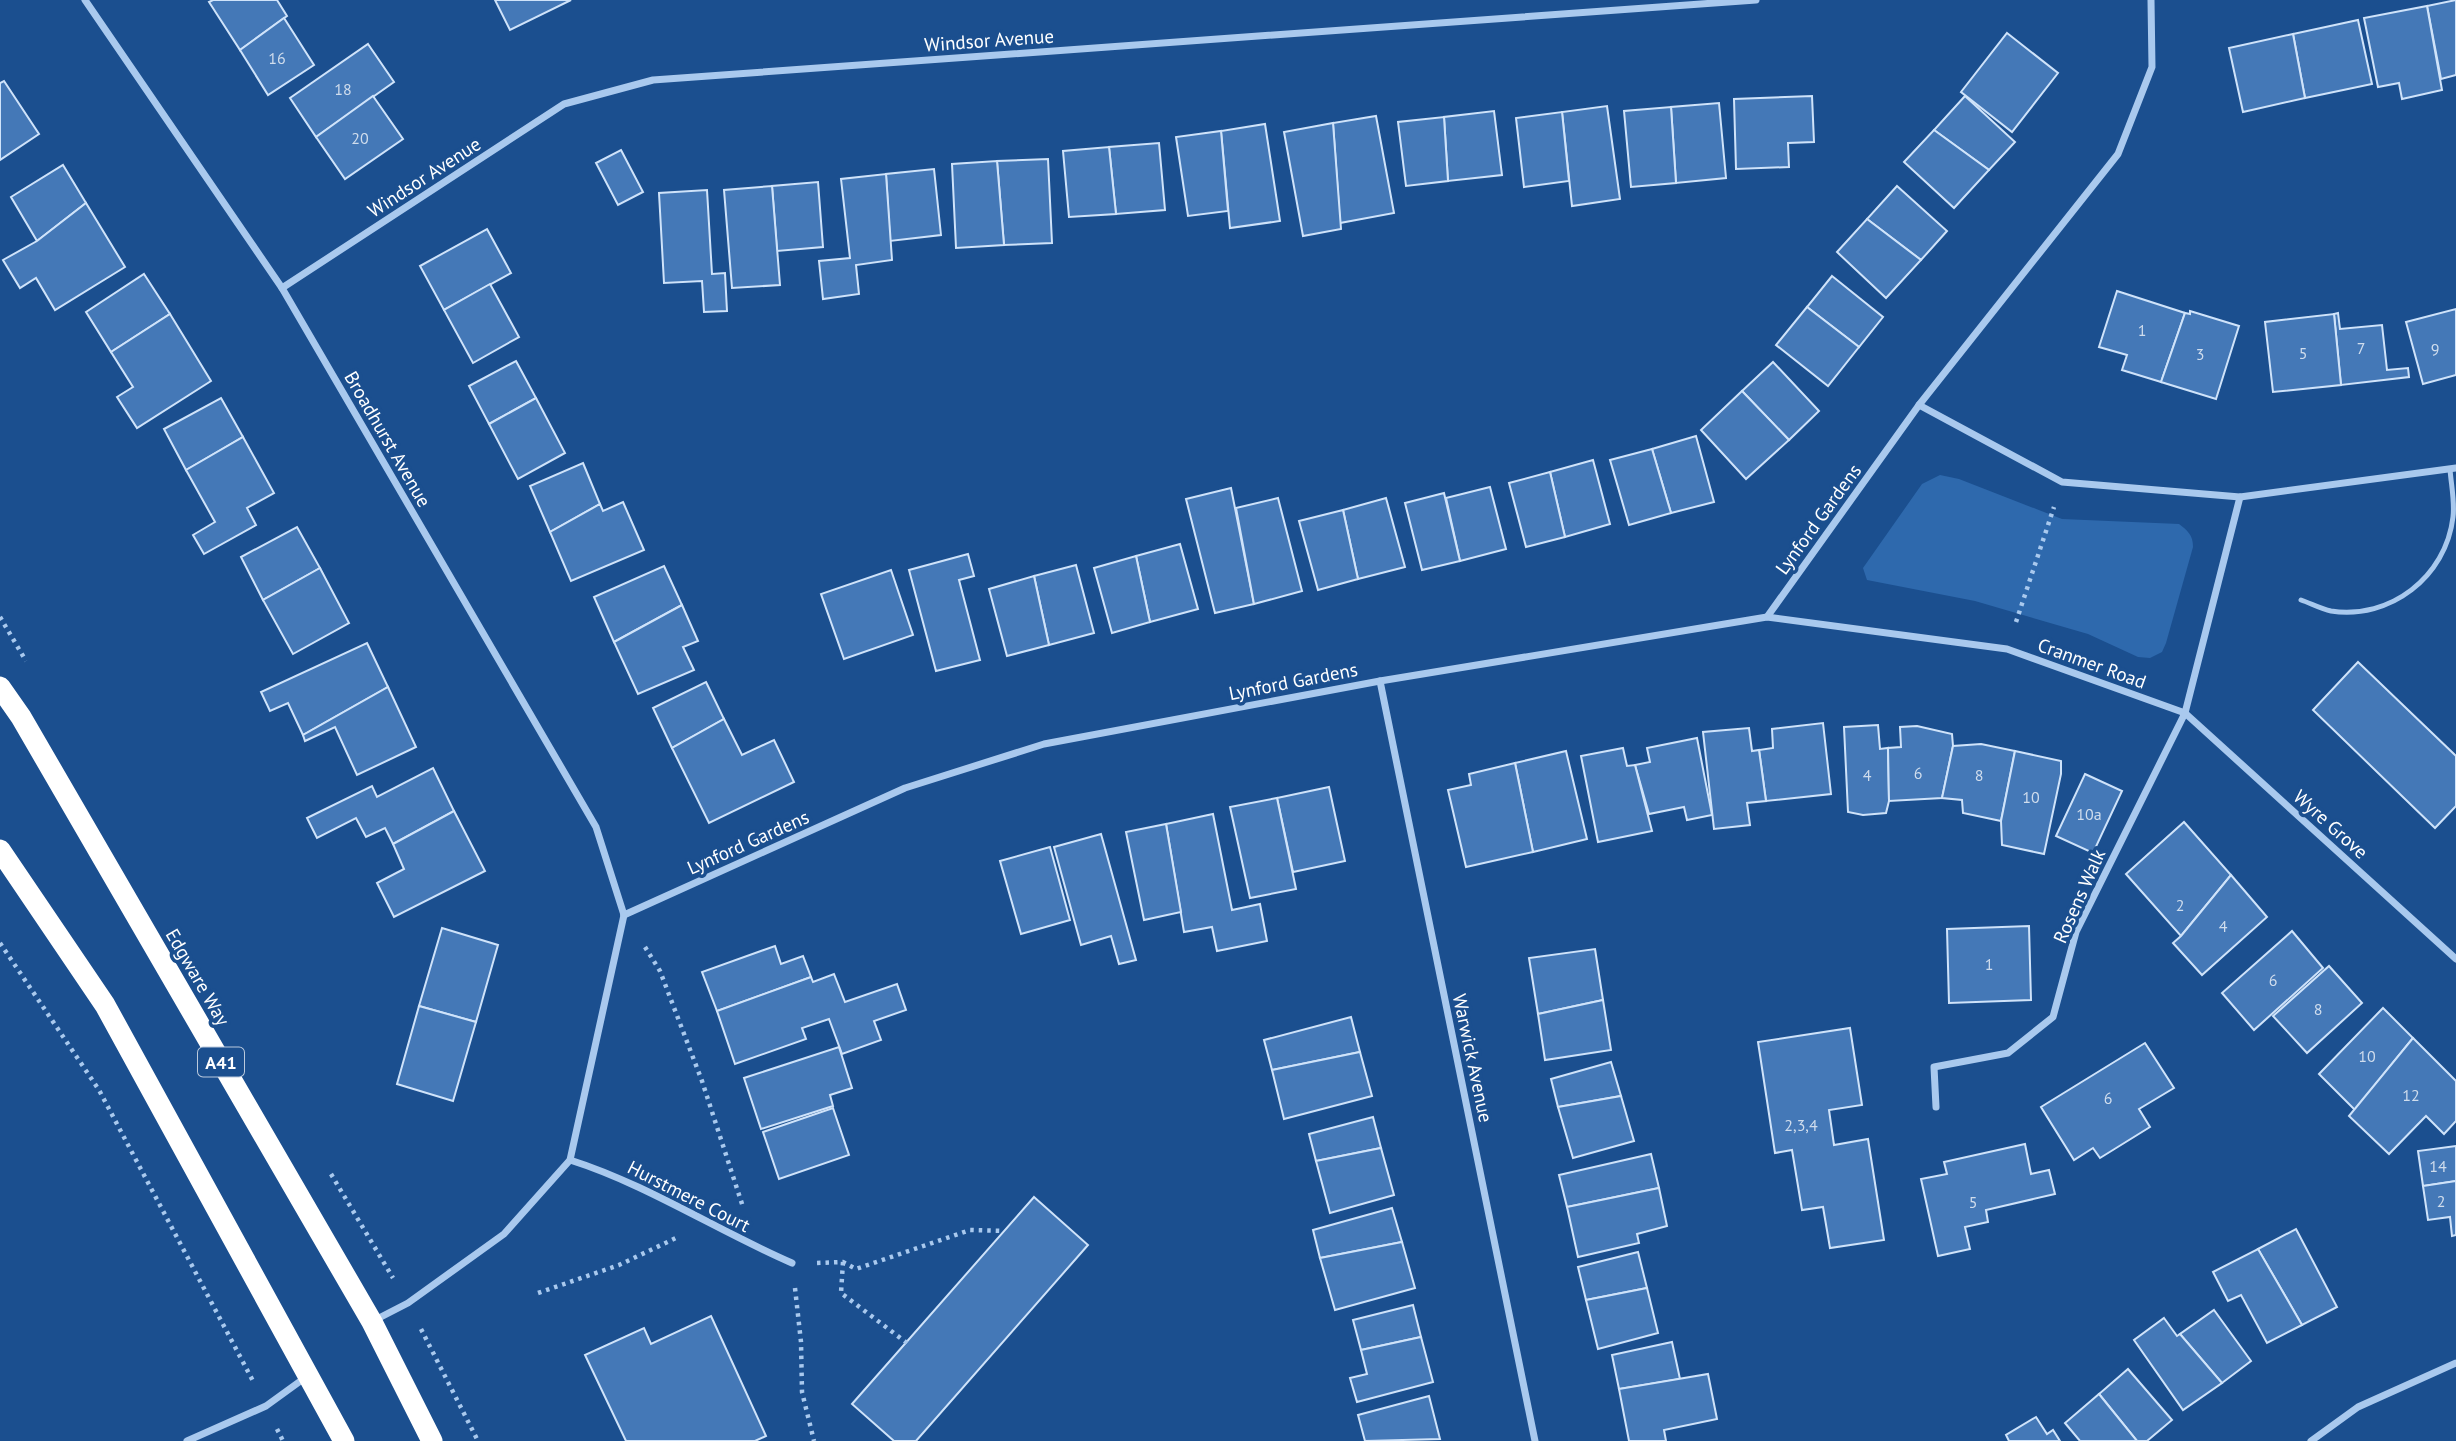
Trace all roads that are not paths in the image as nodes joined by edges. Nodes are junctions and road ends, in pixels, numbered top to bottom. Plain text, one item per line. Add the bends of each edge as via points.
1 (85, 0) edge
2 (1756, 0) edge
3 (2151, 0) edge
4 (282, 288) junction
5 (1919, 405) junction
6 (2453, 469) edge
7 (2240, 498) junction
8 (2301, 600) dead end
9 (1767, 617) junction
10 (1380, 681) junction
11 (0, 687) edge
12 (2185, 713) junction
13 (0, 850) edge
14 (624, 915) junction
15 (2456, 959) edge
16 (1936, 1107) dead end
17 (570, 1160) junction
18 (792, 1263) road end
19 (372, 1322) junction
20 (2456, 1363) edge
21 (309, 1374) junction
22 (187, 1441) edge
23 (344, 1441) edge
24 (432, 1441) edge
25 (1535, 1441) edge
26 (2311, 1441) edge

1 - 4 street, Broadhurst Avenue
2 - 4 street, Windsor Avenue via 653,80 564,104
3 - 5 street, Lynford Gardens via 2152,67 2118,154
4 - 14 street, Broadhurst Avenue via 596,827
5 - 7 street via 2062,482
5 - 9 street, Lynford Gardens
6 - 7 street
6 - 8 lane via 2453,517 2444,548 2428,577 2376,610 2331,611
7 - 12 street
9 - 10 street, Lynford Gardens
9 - 12 street, Cranmer Road via 2007,649
10 - 14 street, Lynford Gardens via 1044,744 905,788
10 - 25 street, Warwick Avenue
11 - 19 highway, Edgware Way / A41
12 - 15 street, Wyre Grove
12 - 16 street, Rosens Walk via 2076,932 2053,1017 2008,1053 1934,1067
13 - 21 highway via 105,1005
14 - 17 street
17 - 18 street, Hurstmere Court via 607,1172
17 - 19 street via 504,1234 408,1303
19 - 24 highway, Edgware Way / A41
20 - 26 street via 2358,1407
21 - 22 street via 266,1406
21 - 23 highway

